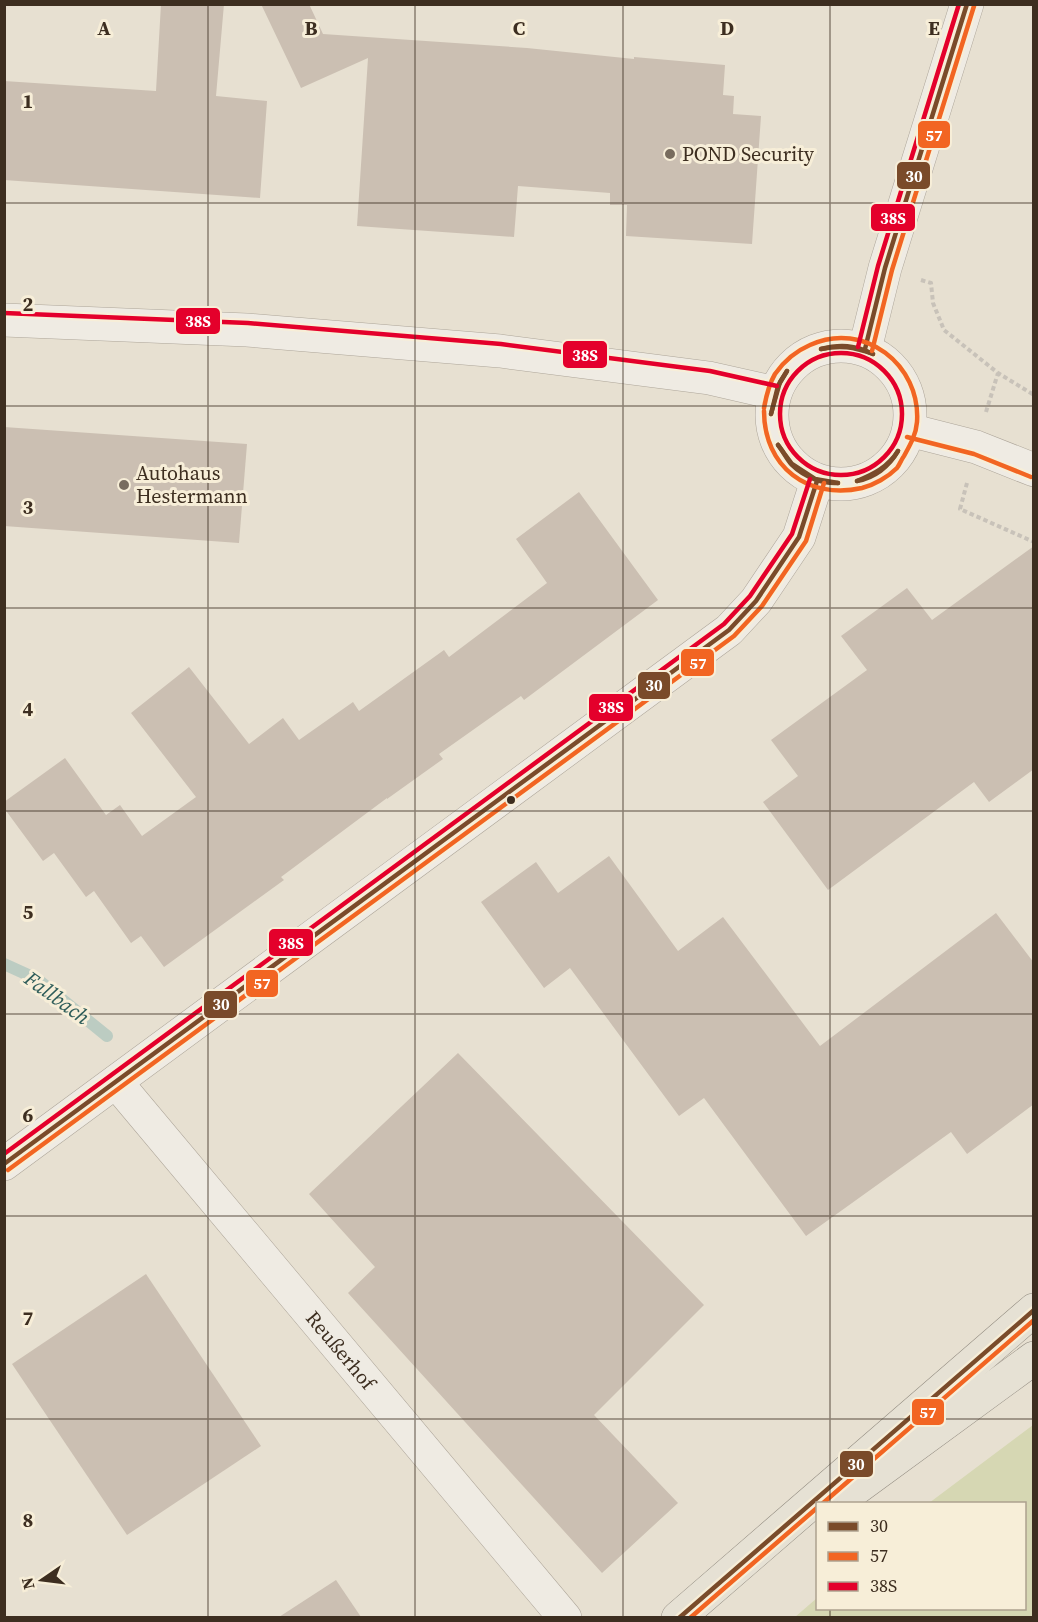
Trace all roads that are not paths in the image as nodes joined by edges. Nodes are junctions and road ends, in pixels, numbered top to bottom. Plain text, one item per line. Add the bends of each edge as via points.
1 (967, 4) edge
2 (4, 320) edge
3 (865, 349) junction
4 (775, 393) junction
5 (909, 430) junction
6 (1034, 470) edge
7 (817, 481) junction
8 (116, 1082) junction
9 (4, 1164) edge
10 (1034, 1310) edge
11 (1034, 1358) edge
12 (837, 1502) edge
13 (816, 1517) edge
14 (561, 1612) edge
15 (684, 1612) edge

1 - 3 street via 885,268
2 - 4 street via 247,330 500,351 709,378
3 - 4 street via 832,346 801,357 785,373
3 - 5 street via 896,373 906,391
4 - 7 street via 772,428 778,445 787,460
5 - 6 street via 976,447
5 - 7 street via 899,452 874,475 840,484
7 - 8 street via 799,537 756,600 729,630
8 - 9 street
8 - 14 street, Reußerhof
10 - 15 main road
11 - 12 main road
13 - 15 main road

